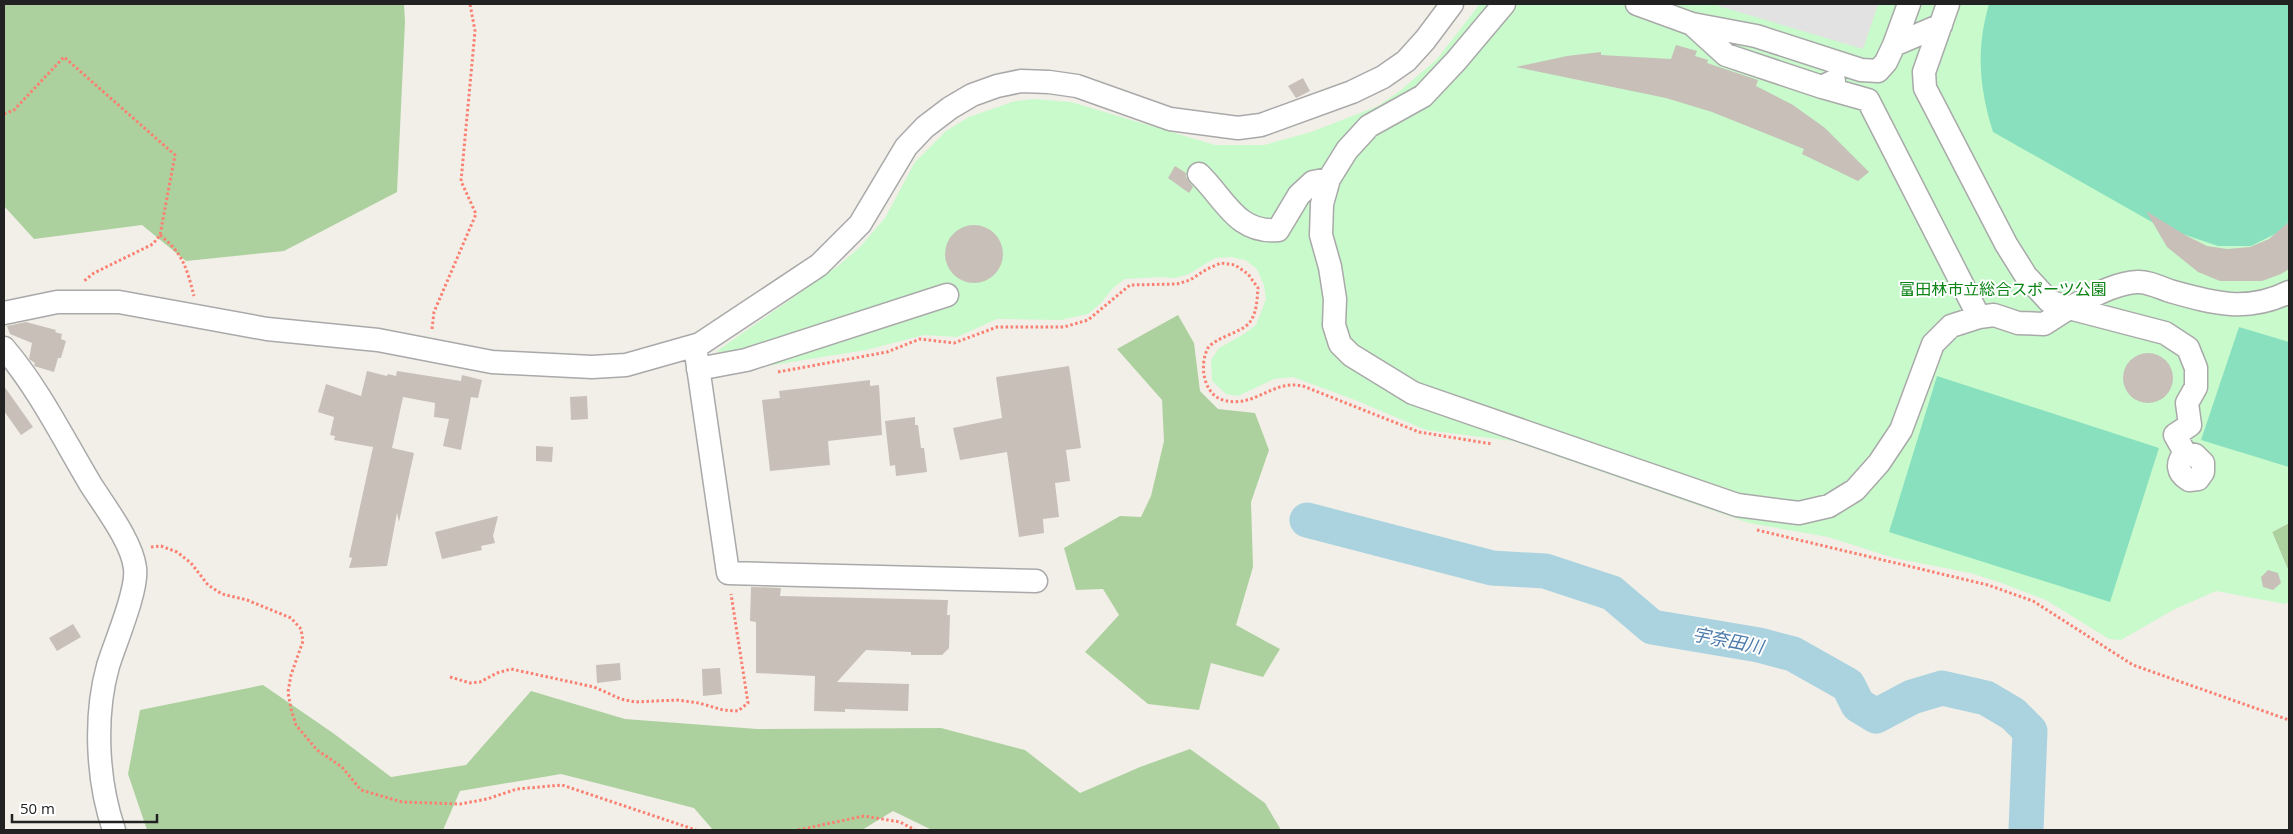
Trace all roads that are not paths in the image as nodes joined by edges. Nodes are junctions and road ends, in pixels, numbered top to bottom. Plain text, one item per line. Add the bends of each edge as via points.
1 (1452, 4) edge
2 (1504, 4) edge
3 (1636, 4) edge
4 (1909, 4) edge
5 (1948, 4) edge
6 (1692, 24) junction
7 (1942, 25) junction
8 (1894, 45) junction
9 (1858, 69) junction
10 (1822, 87) junction
11 (1199, 174) dead end
12 (1329, 179) junction
13 (2289, 292) edge
14 (947, 295) dead end
15 (2070, 308) junction
16 (4, 313) edge
17 (1980, 317) junction
18 (695, 346) junction
19 (4, 348) edge
20 (698, 369) junction
21 (2185, 453) dead end
22 (1036, 581) dead end
23 (114, 830) edge

1 - 18 street via 1425,40 1384,77 1261,125 1238,128 1170,119 1077,86 1048,82 1021,81 972,95 925,127 906,147 860,224 819,265
2 - 12 street via 1423,96 1369,126 1347,150
3 - 6 street
4 - 8 street
5 - 7 street
6 - 9 street via 1756,36
6 - 10 street via 1726,55
7 - 8 street
7 - 15 street via 1924,72 1925,88 2026,276 2049,301
8 - 9 street via 1878,71
9 - 10 street
10 - 17 street via 1868,100
11 - 12 street via 1238,219 1251,228 1266,231 1278,230 1299,195 1313,182
12 - 17 street via 1322,204 1321,235 1335,299 1334,325 1340,344 1350,355 1413,393 1737,505 1799,513 1829,506 1855,490 1879,463 1901,430 1933,344 1951,326
13 - 15 street via 2274,300 2246,306 2209,302 2139,281 2117,286
14 - 20 street via 746,360
15 - 17 street via 2044,324 2018,323 1994,315
15 - 21 street via 2165,333 2188,348 2196,368 2196,387 2187,404 2190,425 2176,435
16 - 18 street via 39,304 119,302 267,329 378,340 492,362 592,367 626,365
18 - 20 street
19 - 23 street via 58,428 128,547 135,568 134,583 108,666 101,707 101,775
20 - 22 street via 728,573

